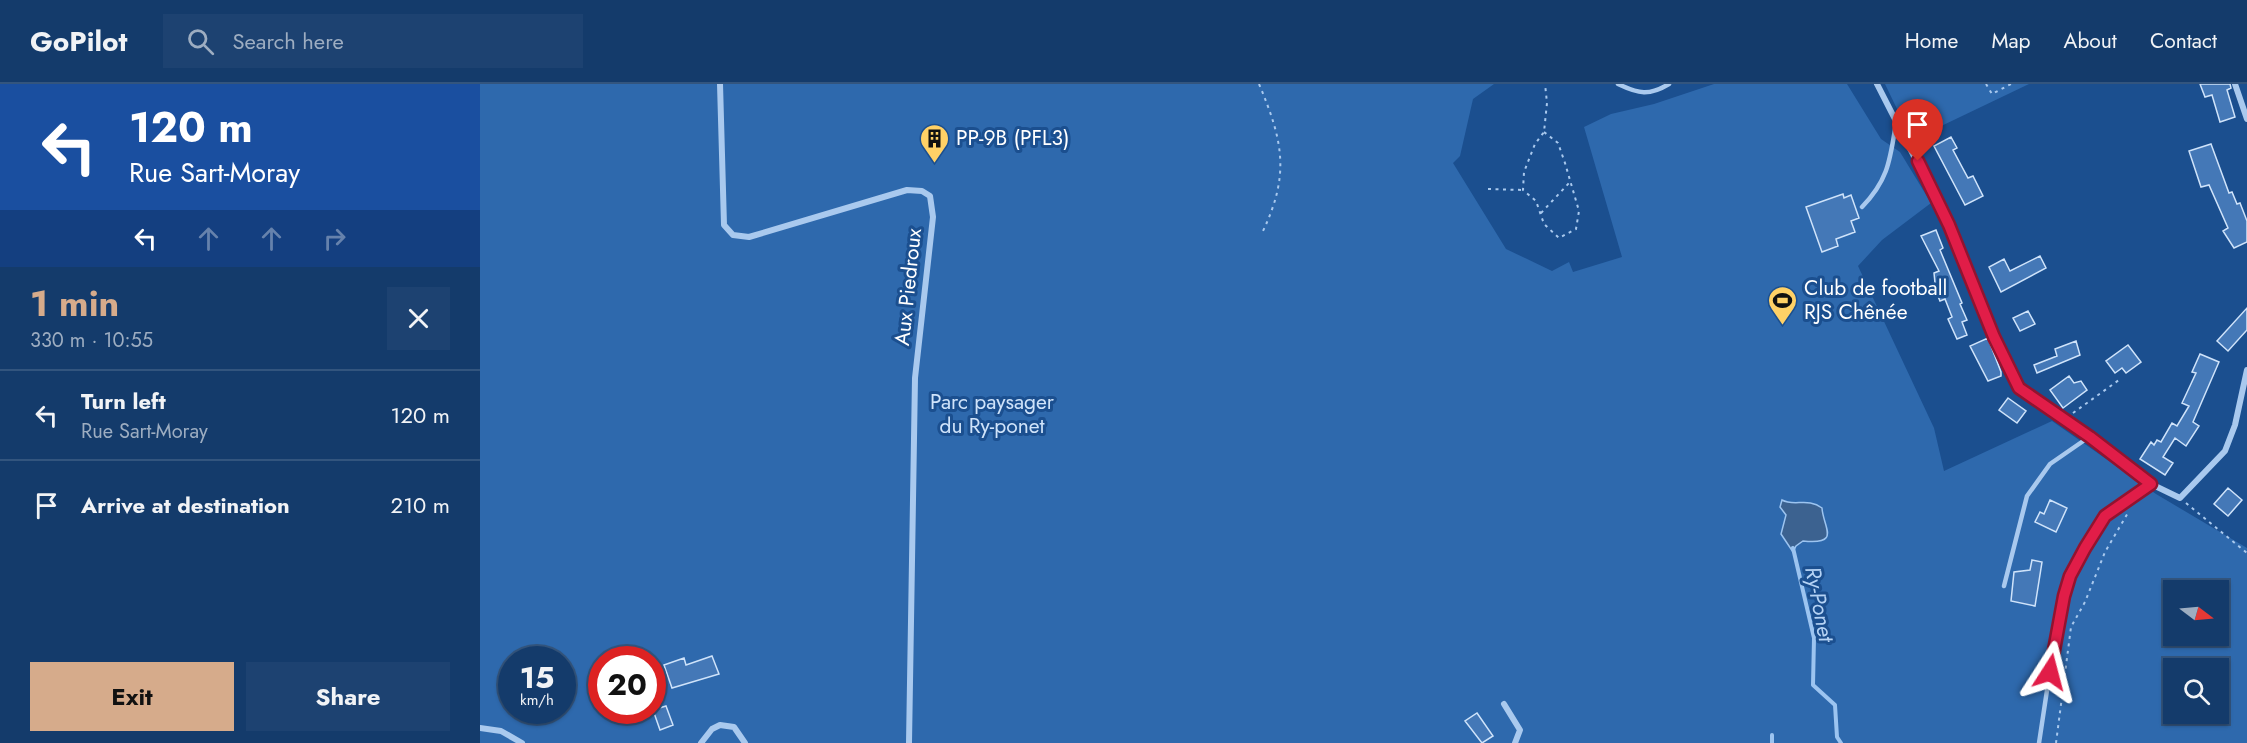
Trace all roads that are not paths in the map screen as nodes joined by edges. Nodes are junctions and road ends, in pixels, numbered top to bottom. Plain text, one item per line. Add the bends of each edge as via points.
1 (720, 84) edge
2 (1618, 84) edge
3 (1669, 84) edge
4 (1877, 84) edge
5 (2235, 84) edge
6 (2247, 118) edge
7 (1896, 119) junction
8 (1862, 207) dead end
9 (2247, 370) edge
10 (2247, 396) edge
11 (2239, 399) junction
12 (2090, 437) junction
13 (2151, 484) junction
14 (2004, 586) dead end
15 (1504, 704) dead end
16 (480, 728) edge
17 (522, 743) edge
18 (701, 743) edge
19 (746, 743) edge
20 (909, 743) edge
21 (1515, 743) edge
22 (2040, 743) edge

1 - 20 street, Aux Piedroux via 724,225 733,235 748,237 907,190 922,190 932,201 915,378
2 - 3 lane via 1641,94 1650,94
4 - 7 street
5 - 6 street
7 - 8 lane via 1887,173
7 - 12 street via 1949,225 2019,388
9 - 11 street
10 - 11 street
11 - 13 street via 2225,451 2180,498
12 - 13 street
12 - 14 lane via 2050,464 2027,496
13 - 22 lane via 2105,516 2070,576 2056,631
15 - 21 street via 1520,730
16 - 17 street via 501,732
18 - 19 street via 720,724 734,727

